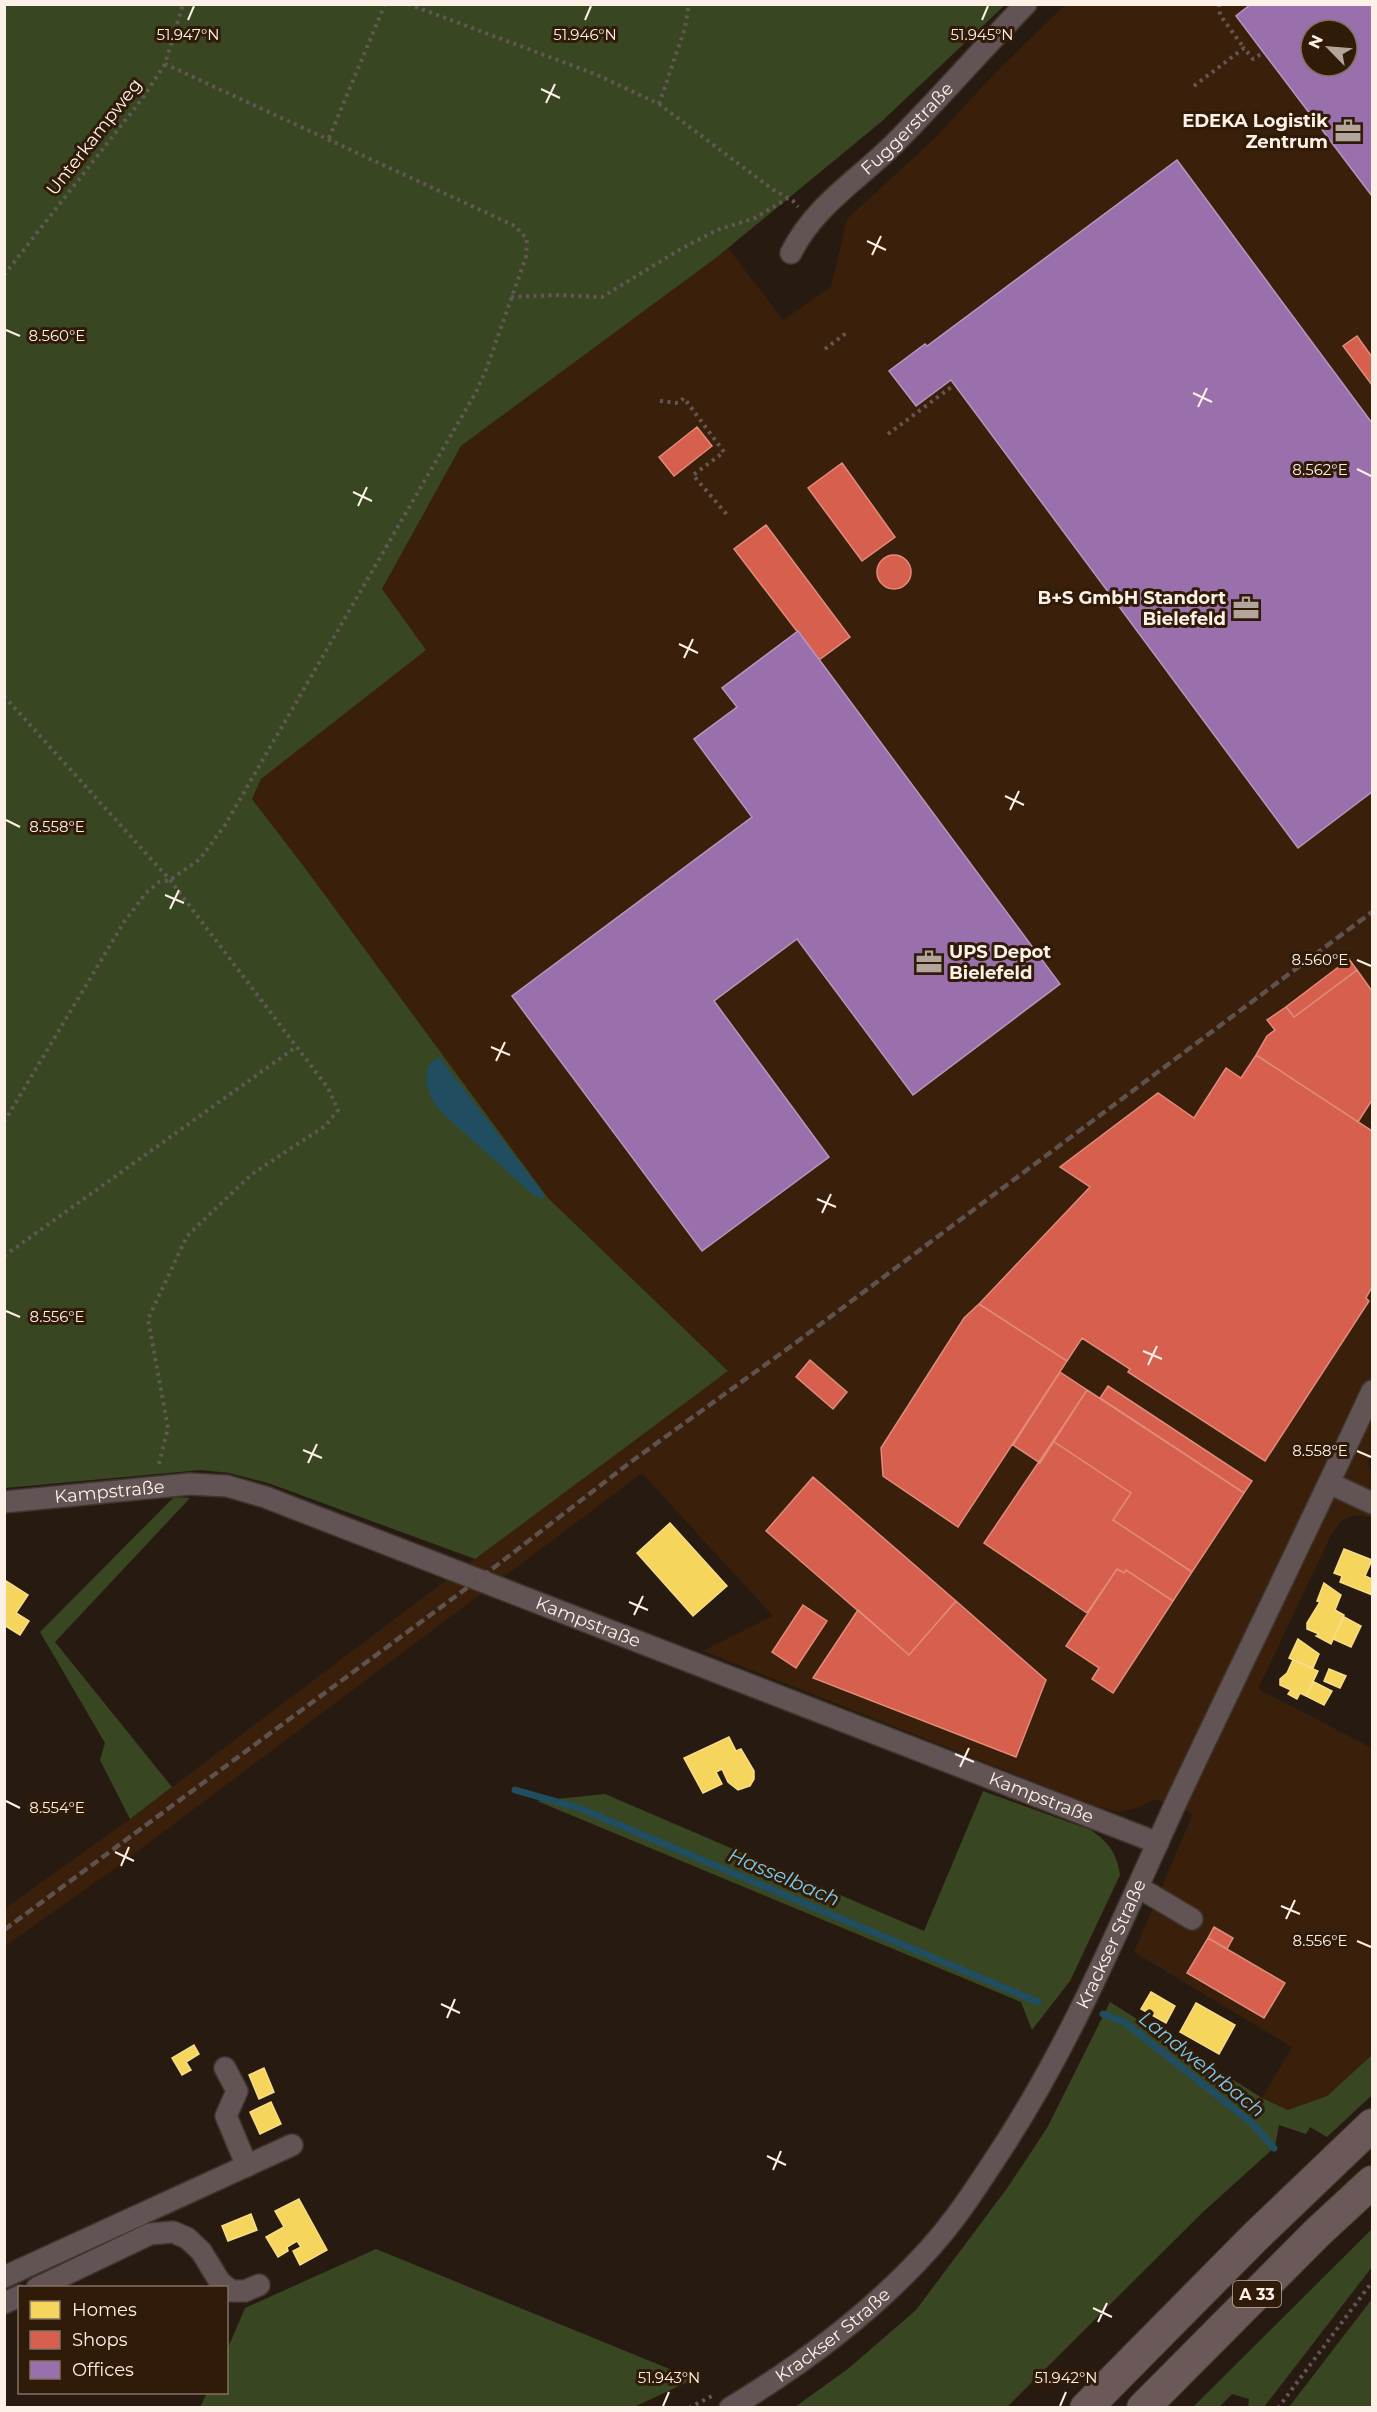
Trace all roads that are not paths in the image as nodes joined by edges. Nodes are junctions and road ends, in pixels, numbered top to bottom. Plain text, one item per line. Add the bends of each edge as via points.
1 (1026, 4) edge
2 (791, 253) dead end
3 (1372, 1391) edge
4 (1329, 1483) junction
5 (4, 1502) edge
6 (1372, 1503) edge
7 (1158, 1843) junction
8 (1138, 1887) junction
9 (1192, 1919) dead end
10 (225, 2068) dead end
11 (1372, 2125) edge
12 (292, 2145) dead end
13 (247, 2166) junction
14 (1372, 2182) edge
15 (4, 2277) edge
16 (259, 2285) dead end
17 (41, 2286) edge
18 (225, 2286) edge
19 (228, 2289) edge
20 (18, 2297) edge
21 (4, 2303) edge
22 (723, 2401) edge
23 (1086, 2408) edge
24 (1143, 2408) edge

1 - 2 street, Fuggerstraße via 894,144 814,216
3 - 4 street, Krackser Straße
4 - 6 street
4 - 7 street, Krackser Straße
5 - 7 street, Kampstraße via 190,1484 227,1486 265,1497
7 - 8 street, Krackser Straße
8 - 9 street
8 - 22 street, Krackser Straße via 1044,2083 966,2202 931,2247 839,2333 786,2371
10 - 13 street via 237,2091 226,2116
11 - 23 highway, A 33
12 - 13 street
13 - 15 street
14 - 24 highway, A 33
16 - 19 street via 245,2291
17 - 18 street via 150,2234 173,2232 201,2251
20 - 21 street

